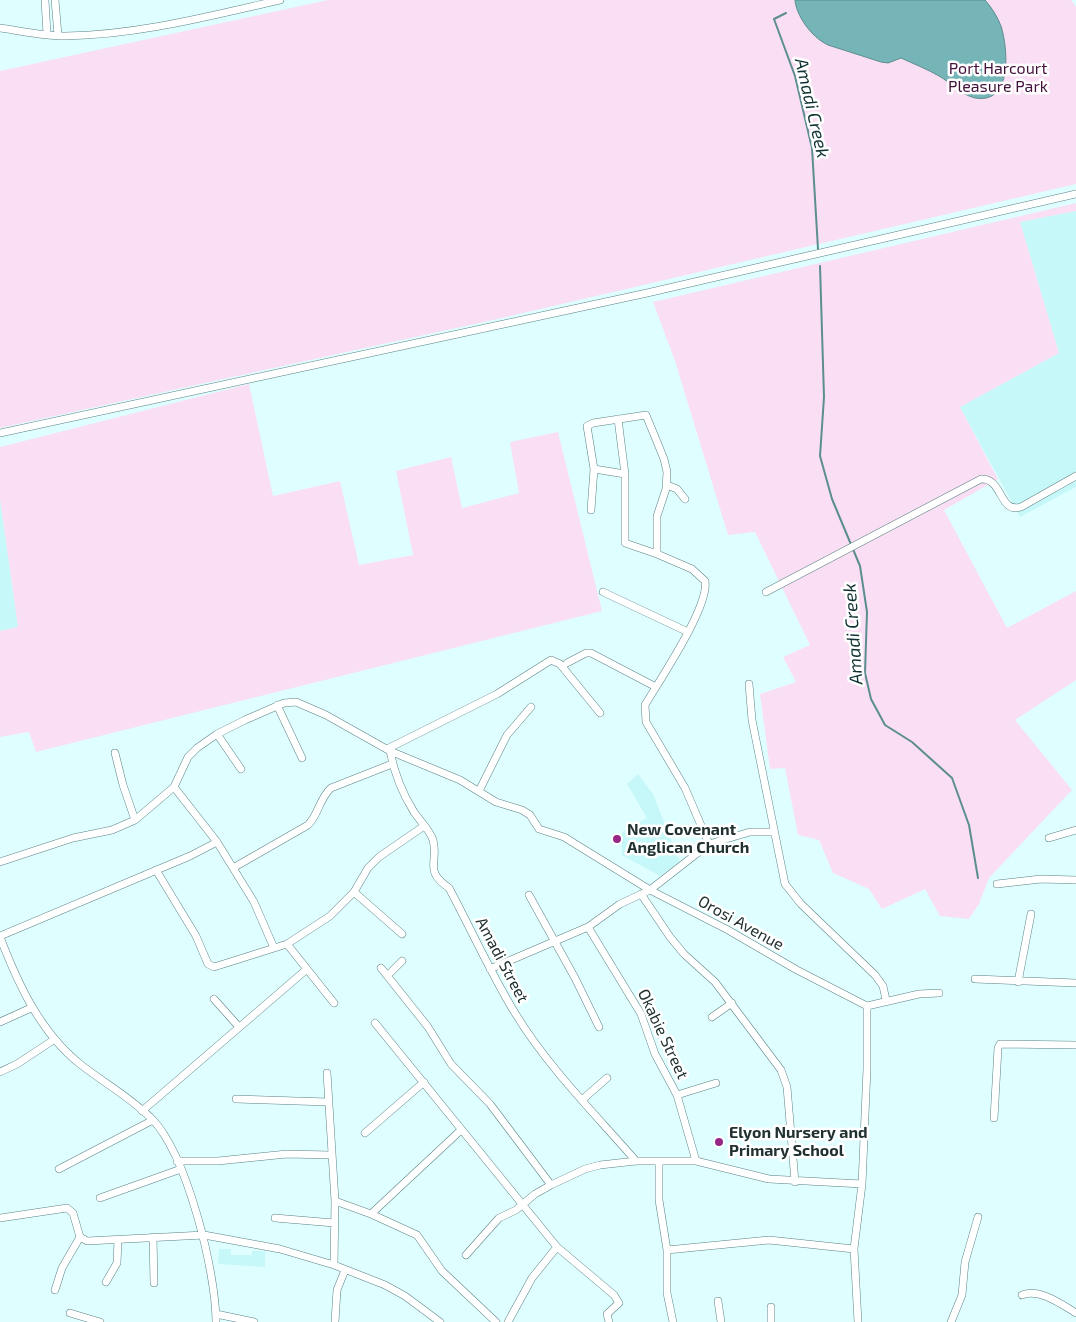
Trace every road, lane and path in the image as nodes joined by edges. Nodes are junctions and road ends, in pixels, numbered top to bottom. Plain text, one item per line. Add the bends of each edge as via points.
1 (45, 0) edge
2 (55, 0) edge
3 (280, 0) edge
4 (268, 1) edge
5 (0, 28) edge
6 (47, 34) junction
7 (58, 35) junction
8 (1076, 194) edge
9 (618, 419) junction
10 (0, 433) edge
11 (594, 469) junction
12 (625, 474) junction
13 (1076, 476) edge
14 (667, 485) junction
15 (685, 498) dead end
16 (591, 510) dead end
17 (657, 554) junction
18 (602, 592) dead end
19 (766, 592) dead end
20 (688, 632) junction
21 (568, 663) dead end
22 (749, 684) dead end
23 (656, 687) junction
24 (277, 705) junction
25 (531, 707) dead end
26 (600, 713) dead end
27 (217, 734) junction
28 (388, 750) junction
29 (116, 753) dead end
30 (302, 758) dead end
31 (392, 764) junction
32 (241, 769) dead end
33 (174, 787) junction
34 (479, 791) junction
35 (135, 820) junction
36 (424, 826) junction
37 (1076, 830) edge
38 (773, 832) junction
39 (1049, 838) dead end
40 (217, 842) junction
41 (709, 844) junction
42 (0, 862) edge
43 (233, 868) junction
44 (156, 870) junction
45 (1076, 880) edge
46 (997, 884) dead end
47 (650, 890) junction
48 (354, 892) junction
49 (641, 894) junction
50 (529, 895) dead end
51 (1030, 914) dead end
52 (588, 927) junction
53 (402, 934) dead end
54 (0, 937) edge
55 (554, 942) junction
56 (287, 944) junction
57 (274, 948) junction
58 (2, 950) edge
59 (402, 961) dead end
60 (381, 968) dead end
61 (307, 969) junction
62 (490, 969) junction
63 (388, 976) junction
64 (974, 979) dead end
65 (1018, 982) junction
66 (1076, 983) edge
67 (939, 993) dead end
68 (214, 999) dead end
69 (886, 1000) junction
70 (334, 1003) dead end
71 (732, 1003) junction
72 (867, 1006) junction
73 (31, 1008) junction
74 (712, 1017) dead end
75 (0, 1022) edge
76 (375, 1023) dead end
77 (599, 1027) dead end
78 (239, 1028) junction
79 (55, 1039) junction
80 (1076, 1045) edge
81 (0, 1072) edge
82 (326, 1073) dead end
83 (607, 1078) dead end
84 (424, 1082) junction
85 (716, 1084) dead end
86 (677, 1095) junction
87 (583, 1098) junction
88 (236, 1099) dead end
89 (328, 1102) junction
90 (142, 1111) junction
91 (994, 1118) dead end
92 (153, 1120) junction
93 (461, 1130) junction
94 (365, 1133) dead end
95 (330, 1155) junction
96 (177, 1160) junction
97 (636, 1161) junction
98 (659, 1161) junction
99 (696, 1161) junction
100 (59, 1169) dead end
101 (181, 1169) junction
102 (795, 1182) junction
103 (862, 1184) junction
104 (551, 1185) junction
105 (100, 1198) dead end
106 (335, 1201) junction
107 (523, 1205) junction
108 (371, 1214) junction
109 (978, 1217) dead end
110 (0, 1218) edge
111 (275, 1218) dead end
112 (334, 1223) junction
113 (204, 1235) junction
114 (80, 1237) junction
115 (153, 1237) junction
116 (118, 1240) junction
117 (557, 1247) junction
118 (854, 1249) junction
119 (668, 1250) junction
120 (466, 1255) dead end
121 (334, 1265) junction
122 (344, 1270) junction
123 (106, 1282) dead end
124 (154, 1283) dead end
125 (55, 1290) dead end
126 (1022, 1295) dead end
127 (718, 1301) dead end
128 (771, 1307) dead end
129 (70, 1313) dead end
130 (1076, 1313) edge
131 (216, 1318) edge
132 (100, 1322) edge
133 (254, 1322) edge
134 (335, 1322) edge
135 (440, 1322) edge
136 (496, 1322) edge
137 (508, 1322) edge
138 (609, 1322) edge
139 (673, 1322) edge
140 (721, 1322) edge
141 (771, 1322) edge
142 (858, 1322) edge
143 (950, 1322) edge

1 - 6 street
2 - 7 street
3 - 4 street
4 - 7 street via 147,29
5 - 6 street
6 - 7 street
8 - 10 street via 654,292
9 - 11 street via 587,426
9 - 12 street
9 - 14 street via 647,416 664,459
11 - 12 street
11 - 16 street
12 - 17 street via 625,543
13 - 19 street via 1014,509 1007,506 995,483 981,479
14 - 15 street
14 - 17 street via 657,516
17 - 20 street via 692,569 705,581 704,596
18 - 20 street
20 - 23 street
21 - 23 street via 591,653
22 - 38 street via 752,720
23 - 41 street via 645,704 646,722 685,788
24 - 27 street
24 - 28 street, Orosi Avenue via 296,702
24 - 30 street
25 - 34 street via 507,735
26 - 28 street via 560,664 551,660 497,694
27 - 32 street
27 - 33 street via 188,757
28 - 31 street, Amadi Street
28 - 34 street, Orosi Avenue via 426,764
29 - 35 street
31 - 36 street, Amadi Street via 401,788
31 - 43 street via 330,788 308,825
33 - 35 street
33 - 40 street
34 - 47 street, Orosi Avenue via 496,802 526,812 539,829 564,837
35 - 42 street via 112,830 74,838
36 - 48 street via 378,857
36 - 62 street, Amadi Street via 434,846 434,874 448,888
37 - 39 street
38 - 41 street via 750,832
38 - 69 street via 781,872 790,893 875,975 883,986
40 - 43 street
40 - 44 street
41 - 47 street
43 - 57 street via 254,902
44 - 54 street
44 - 57 street via 196,936 210,966
45 - 46 street via 1041,879
47 - 49 street
47 - 72 street, Orosi Avenue
48 - 53 street
48 - 56 street via 330,916
49 - 52 street via 620,904
49 - 71 street via 684,954 715,982
50 - 55 street
51 - 65 street
52 - 55 street
52 - 86 street, Okabie Street via 636,1004 657,1058
54 - 58 street
55 - 62 street
55 - 77 street
56 - 57 street
56 - 61 street
58 - 73 street
59 - 63 street
60 - 63 street
61 - 70 street
61 - 78 street
62 - 87 street, Amadi Street via 534,1042
63 - 104 street via 428,1027 451,1064 490,1104
64 - 65 street
65 - 66 street
67 - 69 street
68 - 78 street
69 - 72 street
71 - 74 street
71 - 102 street via 785,1078
72 - 103 street
73 - 75 street
73 - 79 street
76 - 84 street
78 - 90 street
79 - 81 street
79 - 90 street via 79,1063
80 - 91 street via 1000,1044
82 - 89 street
83 - 87 street
84 - 93 street
84 - 94 street
85 - 86 street
86 - 99 street, Okabie Street
87 - 97 street, Amadi Street
88 - 89 street
89 - 95 street
90 - 92 street
92 - 96 street
92 - 100 street
93 - 107 street
93 - 108 street
95 - 96 street
95 - 106 street
96 - 101 street
97 - 98 street
97 - 104 street via 585,1169
98 - 99 street
98 - 119 street via 659,1200
99 - 102 street
101 - 105 street
101 - 113 street
102 - 103 street
103 - 118 street
104 - 107 street
106 - 108 street
106 - 112 street
107 - 117 street
107 - 120 street via 493,1222
108 - 136 street via 417,1235 442,1271
109 - 143 street via 965,1262 962,1295
110 - 114 street via 67,1208 73,1212
111 - 112 street
112 - 121 street
113 - 115 street
113 - 121 street via 280,1249
113 - 131 street
114 - 116 street via 87,1241
114 - 125 street via 62,1268
115 - 116 street
115 - 124 street
116 - 123 street via 117,1263
117 - 137 street via 532,1278
117 - 138 street via 617,1298 619,1303 606,1314
118 - 119 street via 769,1240
118 - 142 street
119 - 139 street via 667,1293
121 - 122 street
122 - 134 street via 337,1290
122 - 135 street via 385,1285
126 - 130 street via 1036,1294 1055,1300
127 - 140 street
128 - 141 street
129 - 132 street
131 - 133 street

